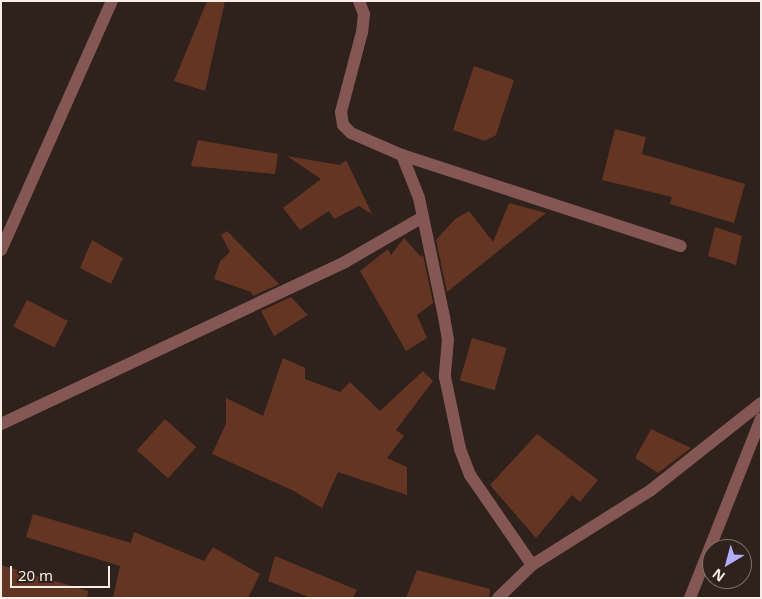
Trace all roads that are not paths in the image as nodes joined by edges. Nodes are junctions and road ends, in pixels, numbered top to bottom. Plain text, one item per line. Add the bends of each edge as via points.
1 (112, 1) edge
2 (360, 1) edge
3 (402, 155) junction
4 (423, 217) junction
5 (680, 246) dead end
6 (1, 250) edge
7 (761, 403) edge
8 (761, 419) edge
9 (1, 424) edge
10 (532, 565) junction
11 (498, 598) edge
12 (690, 598) edge

1 - 6 street
2 - 3 street via 364,14 362,32 341,112 344,125 363,141
3 - 4 street via 412,174
3 - 5 street
4 - 9 street via 345,262
4 - 10 street via 448,339 445,377 460,449 470,475
7 - 10 street via 651,490
8 - 12 street
10 - 11 street

